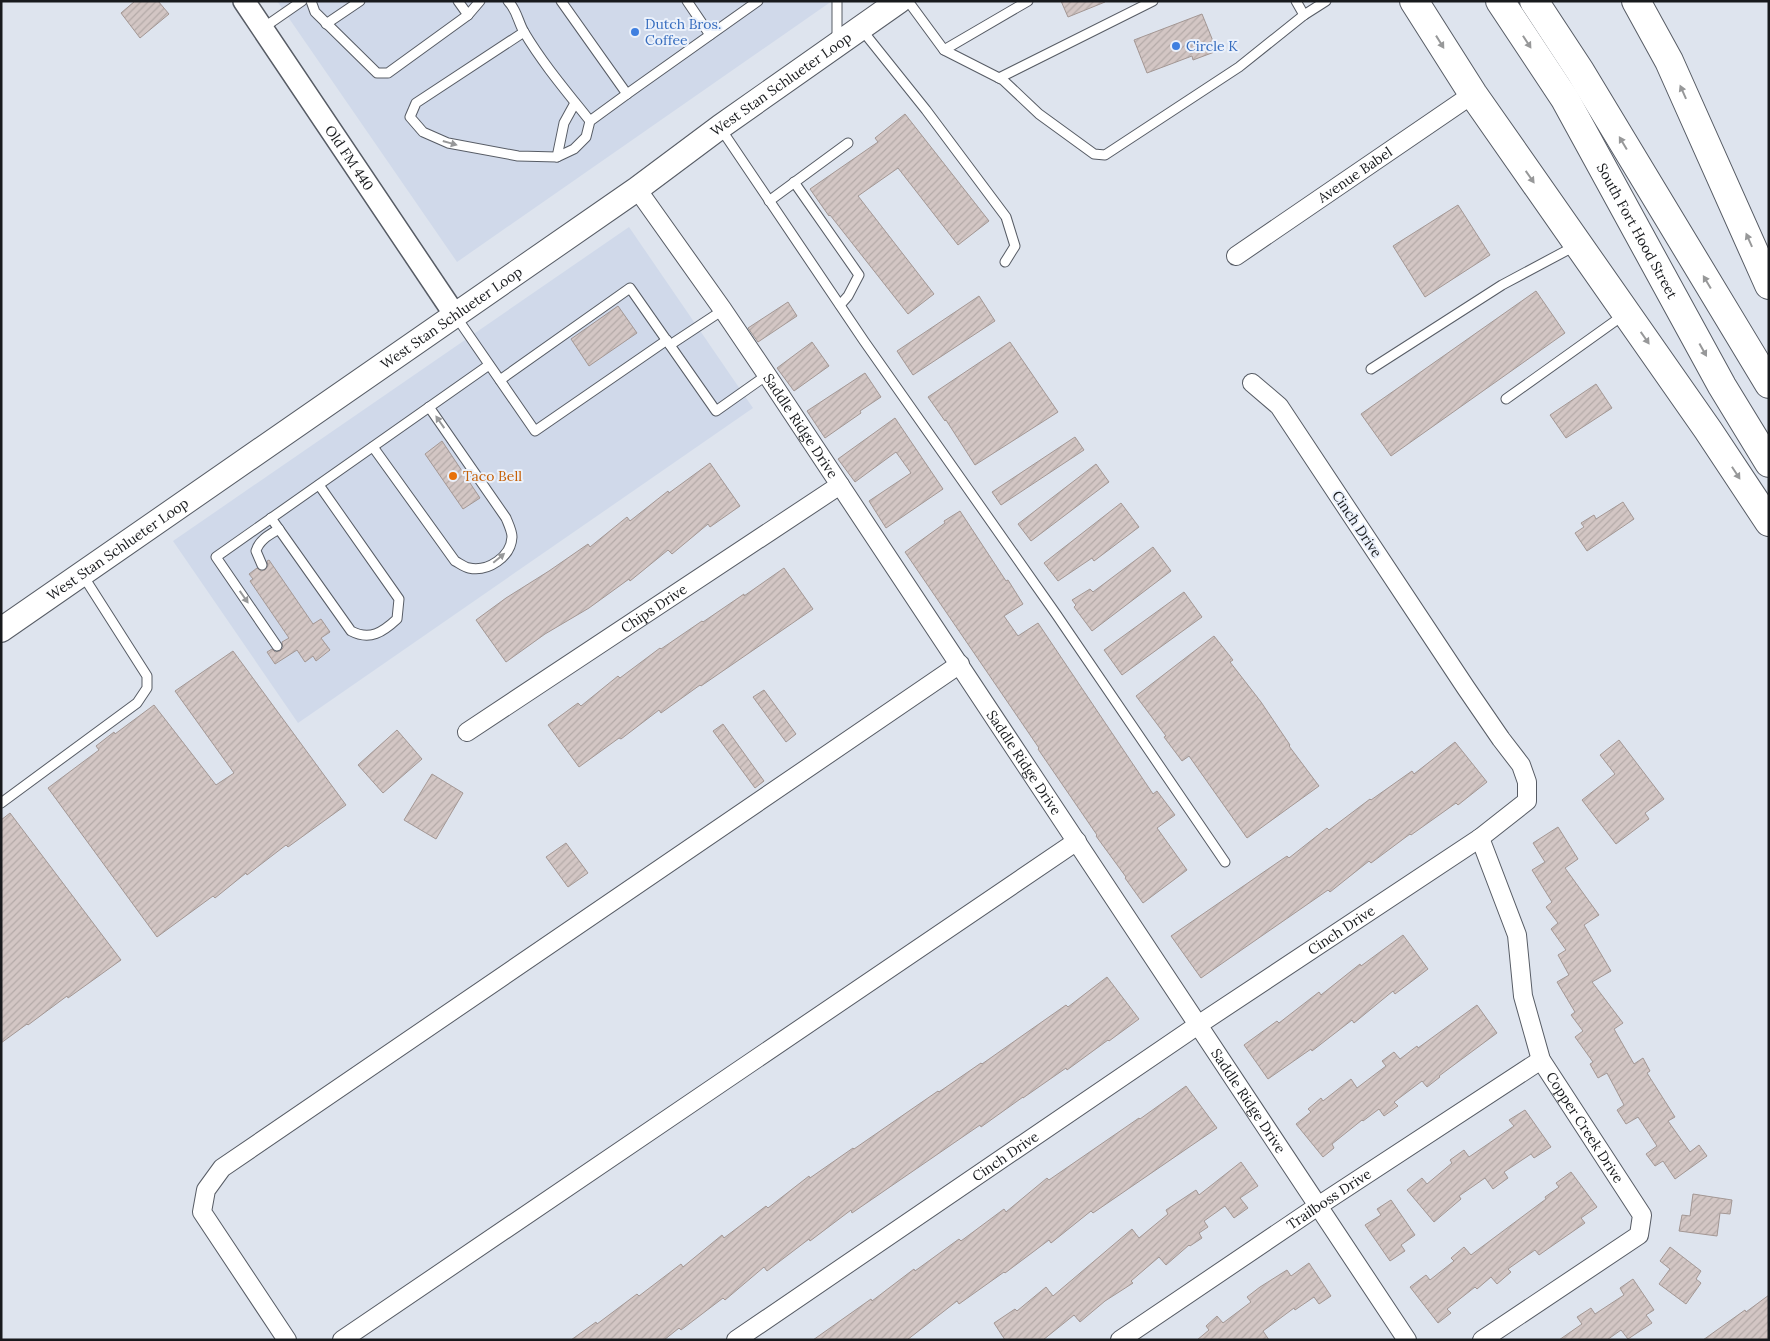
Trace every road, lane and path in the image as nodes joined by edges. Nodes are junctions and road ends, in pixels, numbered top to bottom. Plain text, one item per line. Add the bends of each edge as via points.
1 (244, 1) edge
2 (302, 1) edge
3 (311, 1) edge
4 (360, 1) edge
5 (458, 1) edge
6 (479, 1) edge
7 (508, 1) edge
8 (561, 1) edge
9 (687, 1) edge
10 (758, 1) edge
11 (837, 1) edge
12 (908, 1) edge
13 (1028, 1) edge
14 (1153, 1) edge
15 (1296, 1) edge
16 (1326, 1) edge
17 (1414, 1) edge
18 (1500, 1) edge
19 (1534, 1) edge
20 (1636, 1) edge
21 (887, 4) edge
22 (468, 15) junction
23 (1304, 15) junction
24 (326, 24) junction
25 (262, 28) junction
26 (860, 28) junction
27 (524, 32) junction
28 (710, 36) junction
29 (838, 45) junction
30 (944, 50) junction
31 (999, 78) junction
32 (627, 94) junction
33 (1473, 94) junction
34 (575, 102) junction
35 (590, 121) junction
36 (720, 127) junction
37 (848, 143) dead end
38 (558, 157) junction
39 (794, 182) junction
40 (636, 189) junction
41 (769, 201) junction
42 (1577, 245) junction
43 (1236, 256) dead end
44 (1005, 262) dead end
45 (1769, 285) edge
46 (840, 305) junction
47 (723, 310) junction
48 (1627, 312) junction
49 (455, 315) junction
50 (669, 343) junction
51 (489, 365) junction
52 (1371, 369) dead end
53 (767, 375) junction
54 (500, 380) junction
55 (1252, 383) dead end
56 (1769, 384) edge
57 (1506, 399) dead end
58 (429, 407) junction
59 (373, 447) junction
60 (1769, 463) edge
61 (319, 485) junction
62 (840, 485) junction
63 (271, 518) junction
64 (1769, 522) edge
65 (279, 529) junction
66 (262, 565) dead end
67 (82, 574) junction
68 (1, 630) edge
69 (277, 646) dead end
70 (960, 664) junction
71 (467, 732) dead end
72 (1, 803) edge
73 (1480, 838) junction
74 (1077, 841) junction
75 (1225, 862) dead end
76 (1198, 1025) junction
77 (1541, 1060) junction
78 (1318, 1206) junction
79 (287, 1340) edge
80 (342, 1340) edge
81 (736, 1340) edge
82 (1120, 1340) edge
83 (1407, 1340) edge
84 (1482, 1340) edge

1 - 25 street, Old FM 440
2 - 25 lane
3 - 24 lane via 315,12
4 - 24 lane
5 - 22 lane
6 - 22 lane
7 - 27 lane
8 - 32 lane
9 - 28 lane
10 - 28 lane
11 - 29 lane
12 - 30 lane
13 - 30 lane
14 - 31 lane
15 - 23 lane
16 - 23 lane
17 -> 33 highway
18 -> 60 highway, South Fort Hood Street via 1564,99 1722,386
56 -> 19 highway via 1580,71
45 -> 20 highway via 1669,61
21 - 26 main road, West Stan Schlueter Loop
22 - 24 lane via 388,73 377,73
23 - 31 lane via 1239,67 1106,155 1094,154 1078,143
25 - 49 street, Old FM 440
26 - 29 main road, West Stan Schlueter Loop
26 - 44 lane via 1006,217 1015,246
27 - 34 lane
27 -> 38 lane via 416,103 410,117 422,132 448,143 518,156
28 - 32 lane
29 - 36 main road, West Stan Schlueter Loop
30 - 31 lane
32 - 35 lane
33 -> 42 highway
33 - 43 street, Avenue Babel
34 - 35 lane
34 - 38 lane via 564,123
35 - 38 lane via 586,137 574,150
36 - 40 main road, West Stan Schlueter Loop
36 - 41 lane
37 - 39 lane
39 - 41 lane
39 - 46 lane via 859,275
40 - 47 street, Saddle Ridge Drive
40 - 49 main road, West Stan Schlueter Loop
41 - 46 lane
42 - 48 highway
42 - 52 lane via 1502,285
46 - 75 lane
47 - 50 lane
47 - 53 street, Saddle Ridge Drive
48 - 57 lane
48 -> 64 highway
49 - 51 lane
49 - 67 main road, West Stan Schlueter Loop
50 - 53 lane via 716,411
50 - 54 lane via 535,431
50 - 54 lane via 630,288
51 - 54 lane
51 - 58 lane
53 - 62 street, Saddle Ridge Drive
55 - 73 street, Cinch Drive via 1278,406 1500,739 1521,765 1527,782 1527,801
58 - 59 lane
59 -> 58 lane via 455,561 468,568 484,568 497,562 507,551 512,536 506,518
59 - 61 lane
61 - 63 lane
61 - 65 lane via 399,599 397,619 370,636 351,631
62 - 70 street, Saddle Ridge Drive
62 - 71 street, Chips Drive
63 - 65 lane
63 -> 69 lane via 216,557
65 - 66 lane via 257,546
67 - 68 main road, West Stan Schlueter Loop
67 - 72 lane via 147,676 147,688 138,703
70 - 74 street, Saddle Ridge Drive
70 - 79 street via 222,1168 206,1190 202,1212
73 - 76 street, Cinch Drive
73 - 77 street, Copper Creek Drive via 1517,935 1523,996
74 - 76 street, Saddle Ridge Drive
74 - 80 street
76 - 78 street, Saddle Ridge Drive
76 - 81 street, Cinch Drive
77 - 78 street, Trailboss Drive
77 - 84 street, Copper Creek Drive via 1642,1215 1640,1235
78 - 82 street, Trailboss Drive
78 - 83 street, Saddle Ridge Drive

